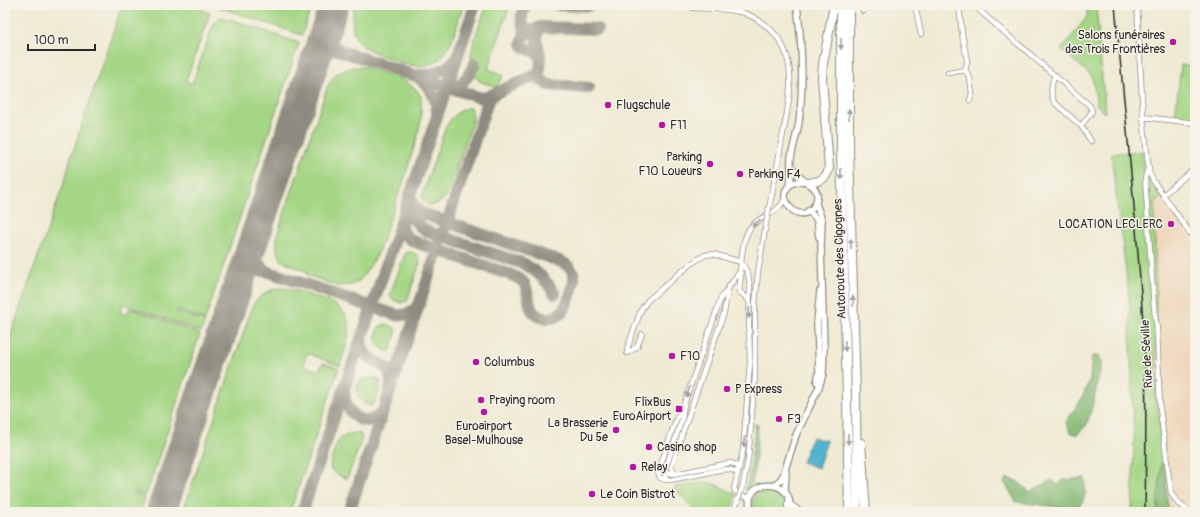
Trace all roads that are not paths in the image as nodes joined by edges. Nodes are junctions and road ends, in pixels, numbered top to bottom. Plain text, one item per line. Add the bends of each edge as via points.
1 (691, 5) edge
2 (797, 5) edge
3 (834, 5) edge
4 (840, 5) edge
5 (849, 5) edge
6 (863, 5) edge
7 (915, 5) edge
8 (959, 5) edge
9 (973, 5) edge
10 (1137, 5) edge
11 (863, 11) dead end
12 (921, 34) dead end
13 (965, 70) junction
14 (948, 73) dead end
15 (1055, 75) junction
16 (970, 100) dead end
17 (1143, 116) junction
18 (1195, 123) edge
19 (1081, 126) junction
20 (1091, 140) dead end
21 (792, 167) junction
22 (1195, 168) edge
23 (1148, 170) junction
24 (806, 182) junction
25 (790, 185) junction
26 (1164, 195) junction
27 (785, 198) junction
28 (816, 204) junction
29 (808, 211) junction
30 (1195, 240) edge
31 (821, 246) junction
32 (741, 262) junction
33 (740, 271) junction
34 (821, 279) junction
35 (729, 285) junction
36 (749, 300) junction
37 (642, 334) dead end
38 (818, 339) junction
39 (824, 348) junction
40 (702, 358) junction
41 (709, 358) junction
42 (856, 396) junction
43 (814, 397) junction
44 (787, 466) junction
45 (667, 472) dead end
46 (738, 472) junction
47 (675, 474) junction
48 (774, 485) junction
49 (785, 492) junction
50 (750, 499) junction
51 (788, 508) edge
52 (734, 512) edge
53 (751, 512) edge
54 (798, 512) edge
55 (849, 512) edge
56 (857, 512) edge
57 (866, 512) edge
58 (1190, 512) edge

1 - 52 street, bridge via 693,8 735,11 765,25 784,48 790,78 789,103 758,272 755,369 748,460
2 - 21 street via 802,74
3 - 24 highway via 822,78 830,168 824,179
4 -> 55 highway, Autoroute des Cigognes via 840,149
42 -> 5 highway, Autoroute des Cigognes via 849,149
6 - 11 street
7 - 12 street
8 - 13 street via 967,60
9 - 15 street
10 - 17 street, Rue de Séville
13 - 14 street
13 - 16 street via 970,78
15 - 19 street via 1052,99
15 - 19 street via 1092,109
17 - 18 street
17 - 23 street, Rue de Séville
19 - 20 street
21 - 24 street
21 - 25 street
22 - 26 street
23 - 26 street
23 - 58 street, Rue de Séville via 1146,187 1163,436 1171,493 1177,502
24 - 25 street via 794,182
24 - 28 street via 813,186 817,194
25 - 27 street
26 - 30 street
27 - 29 street via 794,211
27 -> 32 street via 780,208 750,228 743,246
28 - 29 street
28 - 31 street via 822,220
29 - 31 street via 817,220
31 - 34 street
32 - 33 street
32 - 36 street via 748,274
32 - 37 street via 710,254 692,263 648,300 641,310 627,351 637,347
33 - 35 street
33 - 36 street via 739,291
34 - 38 street
34 - 39 street
35 - 40 street via 721,298
35 - 41 street via 724,314
36 -> 46 street via 750,363 743,451
38 - 39 street
38 - 43 street via 819,372
39 - 43 street via 823,374
40 - 41 street
40 -> 46 street, bridge via 684,404 682,420 664,473 670,480 729,469
41 - 47 street via 671,466
42 - 56 highway, Autoroute des Cigognes
42 - 57 highway
43 - 44 street via 796,435
44 - 48 street via 781,479
44 - 49 street
45 - 47 street
46 - 47 street via 737,466 730,463
46 - 50 street via 734,489
48 - 49 street
48 - 50 street via 759,487
49 - 51 street
50 - 53 street
51 - 54 highway

